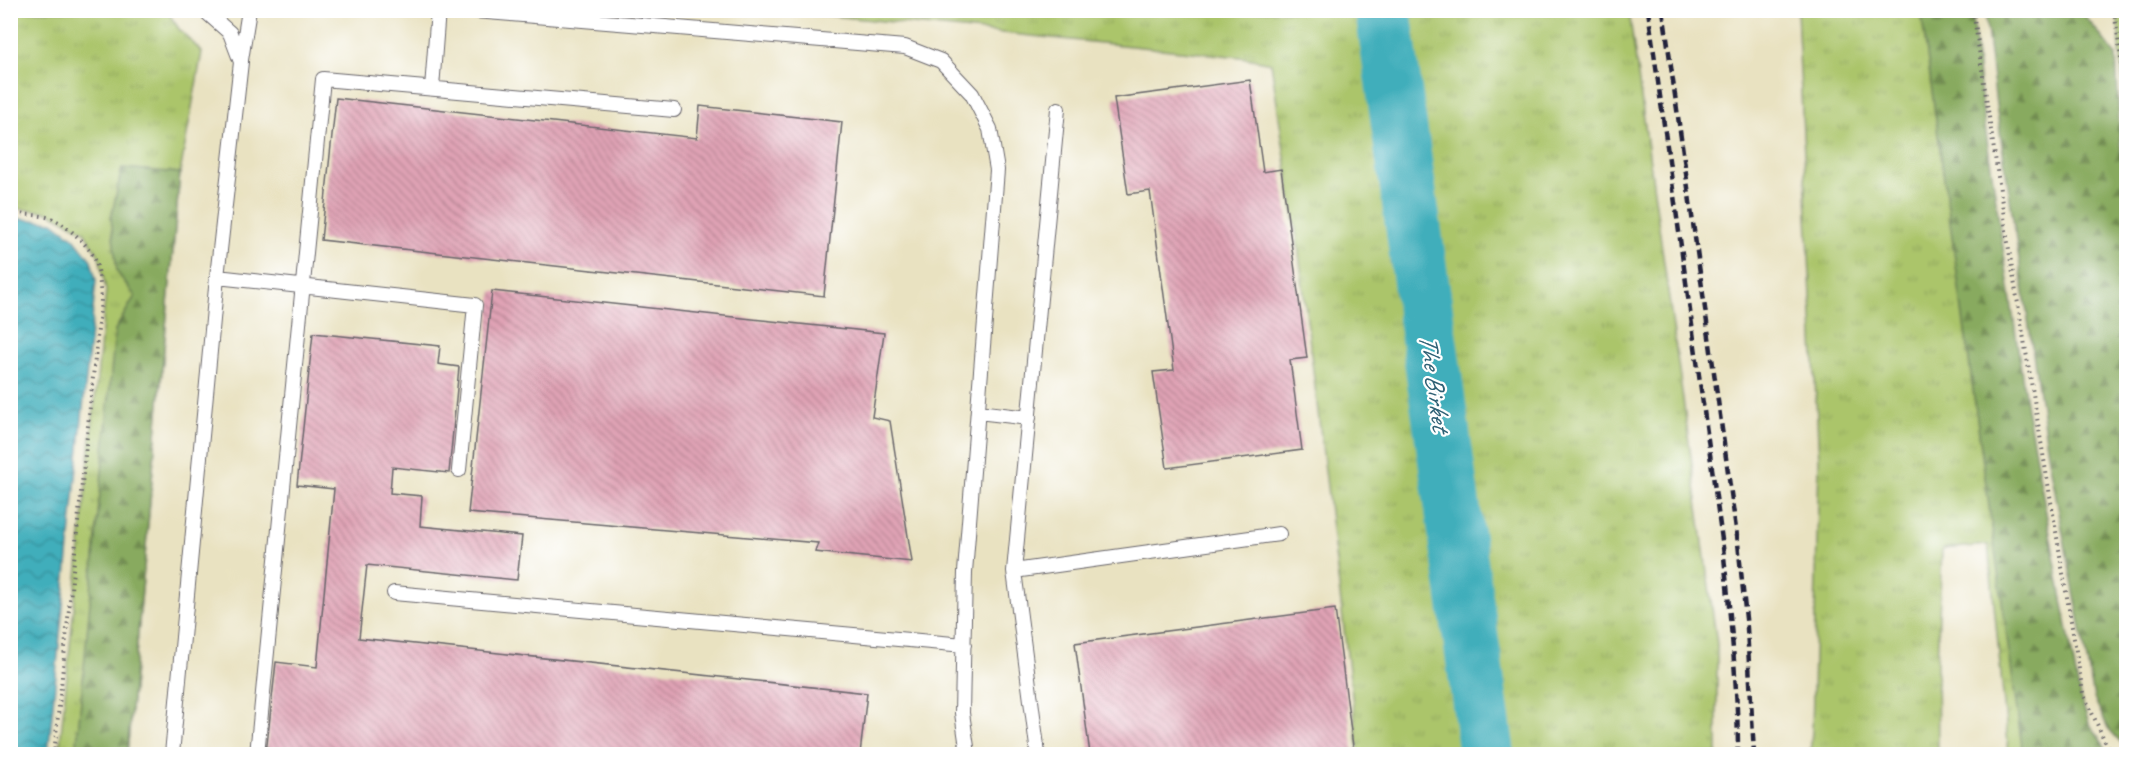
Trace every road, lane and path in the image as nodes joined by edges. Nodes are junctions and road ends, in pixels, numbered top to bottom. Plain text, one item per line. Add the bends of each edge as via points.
1 (204, 10) edge
2 (249, 10) edge
3 (438, 10) edge
4 (463, 10) edge
5 (1974, 10) edge
6 (2114, 10) edge
7 (241, 62) junction
8 (432, 88) junction
9 (1058, 109) dead end
10 (675, 110) dead end
11 (2127, 164) edge
12 (10, 214) edge
13 (216, 277) junction
14 (303, 287) junction
15 (978, 412) junction
16 (1029, 418) junction
17 (459, 470) dead end
18 (1279, 534) dead end
19 (1014, 571) junction
20 (394, 593) dead end
21 (964, 645) junction
22 (54, 754) edge
23 (172, 754) edge
24 (257, 754) edge
25 (968, 754) edge
26 (1038, 754) edge
27 (2118, 754) edge

1 - 7 lane via 230,33
2 - 7 lane
3 - 8 lane
4 - 15 lane via 905,47 942,62 972,94 986,120 997,170
5 - 27 path via 2010,262 2084,693 2107,746
6 - 11 path
7 - 13 lane
8 - 10 lane
8 - 14 lane via 323,79
9 - 16 lane
12 - 22 path via 52,219 81,240 96,260 101,300
13 - 14 lane
13 - 23 lane
14 - 17 lane via 475,305
14 - 24 lane
15 - 16 lane
15 - 21 lane via 965,572
16 - 19 lane
18 - 19 lane
19 - 26 lane
20 - 21 lane
21 - 25 lane via 962,712

